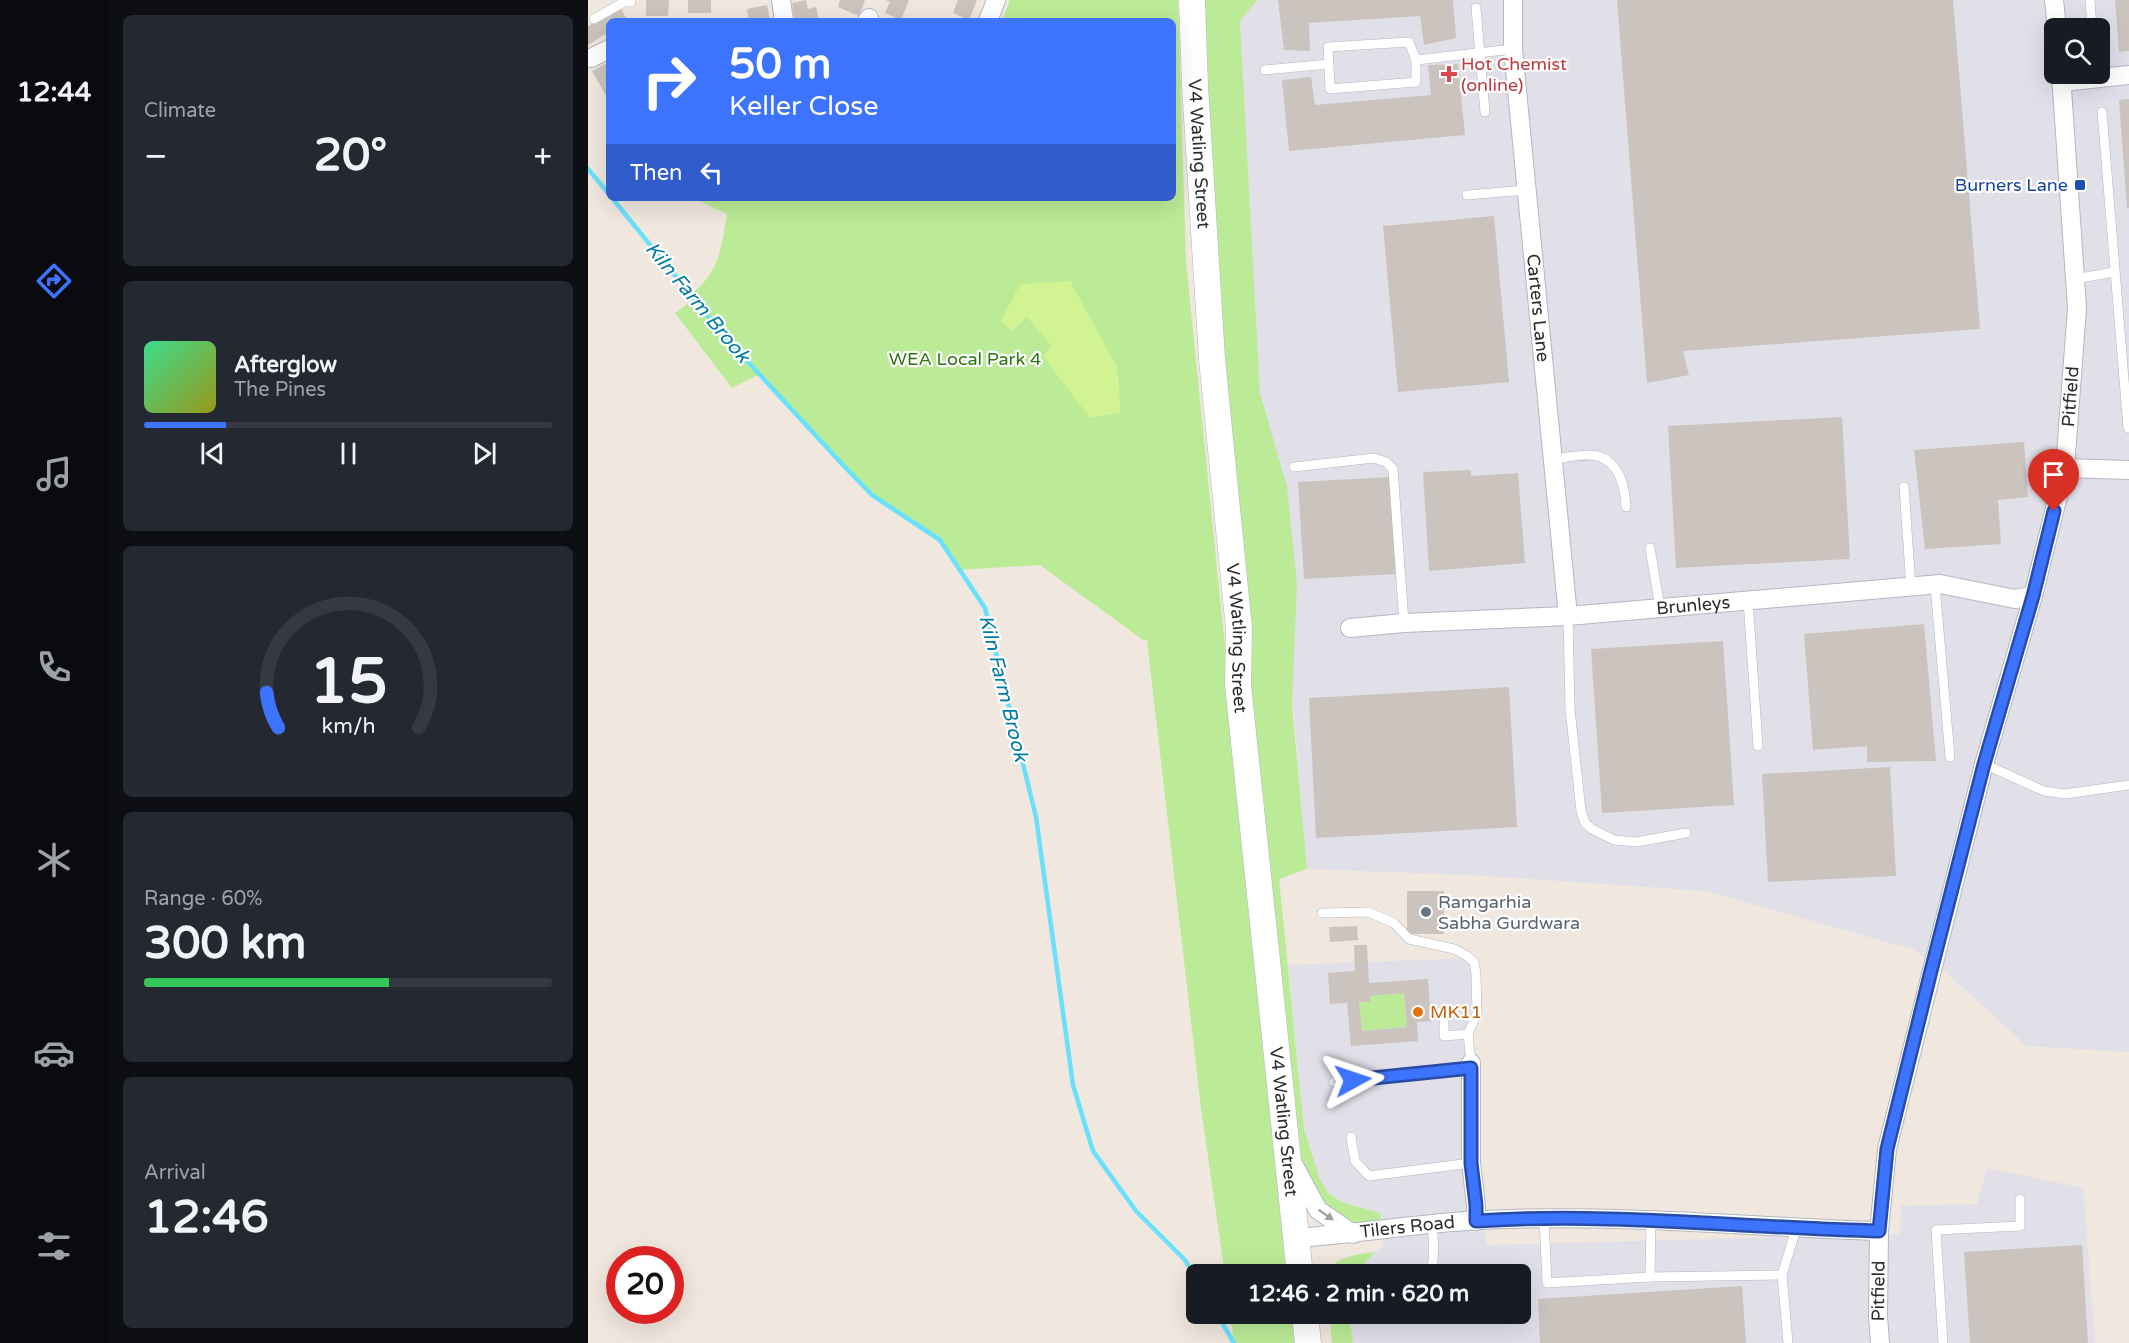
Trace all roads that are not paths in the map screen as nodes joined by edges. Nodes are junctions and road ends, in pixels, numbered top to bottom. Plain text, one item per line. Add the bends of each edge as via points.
1 (781, 0) edge
2 (996, 0) edge
3 (1192, 0) edge
4 (1513, 0) edge
5 (2054, 0) edge
6 (2090, 0) edge
7 (631, 2) dead end
8 (1476, 8) dead end
9 (784, 18) edge
10 (989, 18) edge
11 (2056, 18) edge
12 (2091, 18) edge
13 (594, 19) dead end
14 (1513, 49) junction
15 (606, 50) edge
16 (1479, 52) junction
17 (591, 58) dead end
18 (1416, 60) junction
19 (1329, 64) junction
20 (1265, 70) dead end
21 (2129, 75) edge
22 (2110, 76) edge
23 (2062, 84) edge
24 (1485, 112) dead end
25 (2102, 112) dead end
26 (1527, 190) junction
27 (1467, 195) dead end
28 (2114, 272) junction
29 (2075, 279) junction
30 (2128, 428) edge
31 (1553, 459) junction
32 (1294, 467) dead end
33 (2065, 468) junction
34 (2129, 470) edge
35 (1904, 487) dead end
36 (1626, 507) dead end
37 (1650, 548) dead end
38 (1935, 585) junction
39 (1911, 587) junction
40 (2033, 596) junction
41 (1748, 600) junction
42 (1660, 608) junction
43 (1568, 616) junction
44 (1404, 623) junction
45 (1350, 628) dead end
46 (1758, 746) dead end
47 (1950, 757) dead end
48 (1984, 764) junction
49 (2129, 785) edge
50 (1686, 832) dead end
51 (1322, 913) dead end
52 (1444, 1022) dead end
53 (1468, 1034) junction
54 (1471, 1065) junction
55 (1334, 1082) dead end
56 (1351, 1137) dead end
57 (1288, 1153) junction
58 (1471, 1163) junction
59 (2020, 1198) dead end
60 (1544, 1218) junction
61 (1651, 1219) junction
62 (1476, 1221) junction
63 (1432, 1225) junction
64 (1796, 1229) junction
65 (1879, 1231) junction
66 (1353, 1234) junction
67 (1296, 1238) junction
68 (1299, 1264) edge
69 (1433, 1264) edge
70 (1782, 1275) junction
71 (1650, 1277) junction
72 (1306, 1324) edge
73 (1308, 1343) edge
74 (1788, 1343) edge
75 (1880, 1343) edge
76 (1943, 1343) edge

1 - 9 street
2 - 10 street
3 - 57 street, V4 Watling Street via 1212,359 1239,629 1238,684
4 - 14 street, Carters Lane
5 - 11 street
6 - 12 lane
7 - 13 lane
8 - 16 lane
14 - 16 lane
14 - 26 street, Carters Lane
15 - 17 street
16 - 18 lane
16 - 24 lane
18 - 19 lane via 1409,42 1328,47
18 - 19 lane via 1416,82 1330,88
19 - 20 lane
21 - 22 street
23 - 29 street, Pitfield
25 - 28 lane
26 - 27 lane
26 - 31 street, Carters Lane
28 - 29 lane
28 - 30 lane
29 - 33 street, Pitfield via 2077,308
31 - 36 lane via 1602,457 1622,481
31 - 43 street, Carters Lane
32 - 44 lane via 1374,458 1393,468
33 - 34 street
33 - 40 street, Pitfield
35 - 39 lane
37 - 42 lane
38 - 39 street, Brunleys
38 - 40 street, Brunleys via 2015,599
38 - 47 lane
39 - 41 street, Brunleys
40 - 48 street, Pitfield
41 - 42 street, Brunleys
41 - 46 lane
42 - 43 street, Brunleys
43 - 44 street, Brunleys
43 - 50 lane via 1570,709 1585,823 1614,840 1636,842
44 - 45 street, Brunleys
48 - 49 lane via 2044,791 2065,794
48 - 65 street, Pitfield via 1887,1149
51 - 53 lane via 1368,912 1394,923 1409,939 1454,949 1467,956 1474,962 1477,1014
52 - 53 lane via 1444,1036
53 - 54 lane
54 - 55 lane
54 - 58 street
56 - 58 lane via 1355,1161 1369,1176
57 -> 66 street via 1318,1210
57 - 67 street, V4 Watling Street
58 - 62 street
59 - 76 lane via 2020,1226 1936,1230
60 - 61 street, Tilers Road
60 - 62 street, Tilers Road
60 - 71 lane via 1547,1283
61 - 64 street, Tilers Road
61 - 71 lane
62 - 63 street, Tilers Road
63 - 66 street, Tilers Road
63 - 69 lane
64 - 65 street, Tilers Road
64 - 70 lane
65 - 75 street, Pitfield
66 - 67 street, Tilers Road
67 - 68 street, V4 Watling Street
70 - 71 lane
70 - 74 lane
72 - 73 street

